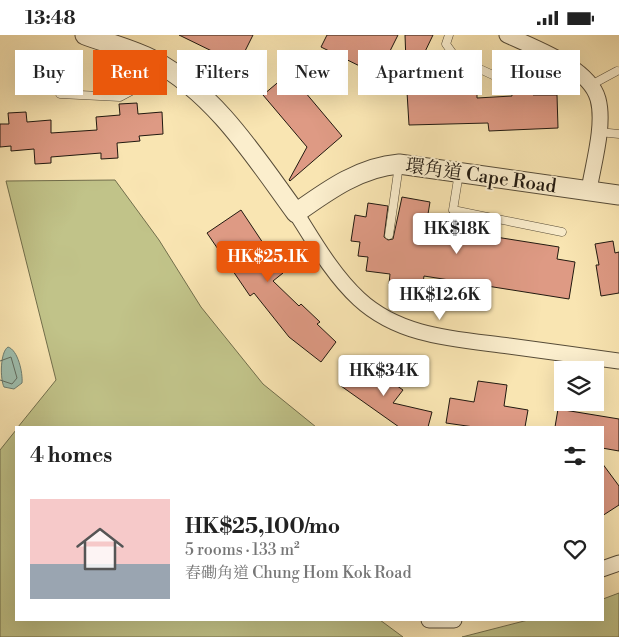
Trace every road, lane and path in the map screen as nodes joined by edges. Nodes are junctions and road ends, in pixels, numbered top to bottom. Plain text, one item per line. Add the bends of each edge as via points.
1 (85, 35) edge
2 (449, 35) edge
3 (507, 35) edge
4 (126, 50) edge
5 (167, 70) edge
6 (617, 71) dead end
7 (492, 75) edge
8 (591, 85) junction
9 (80, 95) edge
10 (124, 95) edge
11 (599, 132) junction
12 (619, 134) edge
13 (399, 165) junction
14 (459, 172) junction
15 (589, 191) junction
16 (619, 195) edge
17 (296, 213) junction
18 (562, 232) dead end
19 (389, 235) dead end
20 (619, 361) edge
21 (619, 563) edge
22 (604, 568) edge

1 - 4 street
2 - 7 lane via 446,44 456,58
3 - 8 street via 574,69
5 - 17 street via 223,115
6 - 8 lane
8 - 11 street via 598,100
9 - 10 lane
11 - 12 lane
11 - 15 street
13 - 14 street, 環角道 Cape Road
13 - 17 street, 環角道 Cape Road via 374,168 348,179
13 - 19 lane
14 - 15 street, 環角道 Cape Road
14 - 18 lane via 453,210
15 - 16 street, 環角道 Cape Road
17 - 20 street via 349,289 374,310 400,325 451,338
21 - 22 street

